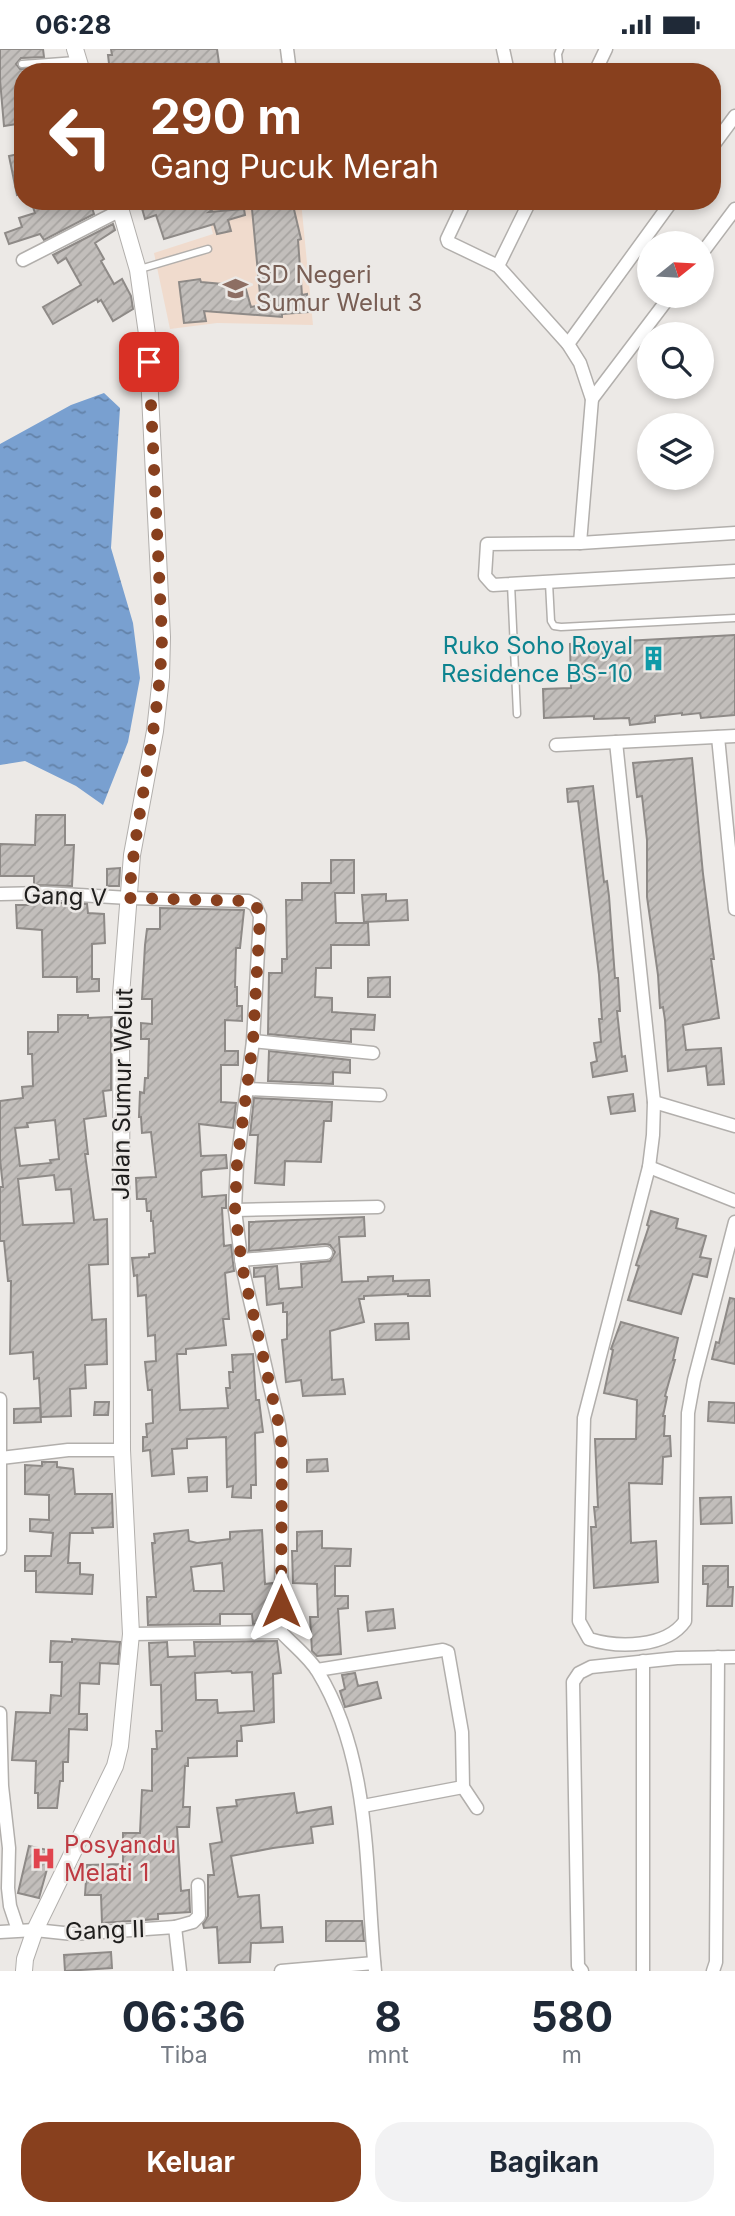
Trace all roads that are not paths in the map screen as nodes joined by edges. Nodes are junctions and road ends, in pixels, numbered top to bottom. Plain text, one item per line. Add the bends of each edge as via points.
1 (78, 60) edge
2 (36, 63) edge
3 (735, 116) edge
4 (721, 135) edge
5 (735, 209) edge
6 (110, 210) edge
7 (120, 210) edge
8 (461, 210) edge
9 (526, 210) edge
10 (665, 210) edge
11 (714, 237) edge
12 (208, 250) dead end
13 (23, 260) dead end
14 (498, 265) junction
15 (138, 270) junction
16 (661, 308) edge
17 (568, 344) junction
18 (592, 399) junction
19 (735, 533) edge
20 (580, 543) junction
21 (735, 572) edge
22 (549, 582) junction
23 (511, 584) junction
24 (735, 618) edge
25 (517, 714) dead end
26 (735, 736) edge
27 (718, 737) junction
28 (616, 742) junction
29 (556, 745) dead end
30 (0, 894) edge
31 (129, 898) junction
32 (735, 909) edge
33 (253, 1041) junction
34 (373, 1053) dead end
35 (247, 1089) junction
36 (380, 1095) dead end
37 (653, 1102) junction
38 (735, 1126) edge
39 (649, 1167) junction
40 (735, 1201) edge
41 (378, 1207) dead end
42 (235, 1210) junction
43 (735, 1223) edge
44 (326, 1253) dead end
45 (241, 1260) junction
46 (0, 1399) edge
47 (122, 1450) junction
48 (1, 1458) edge
49 (0, 1549) edge
50 (281, 1632) junction
51 (131, 1635) junction
52 (719, 1657) junction
53 (735, 1657) edge
54 (643, 1661) junction
55 (317, 1670) junction
56 (0, 1713) edge
57 (1, 1779) edge
58 (463, 1787) junction
59 (363, 1806) junction
60 (477, 1808) dead end
61 (198, 1885) dead end
62 (5, 1906) edge
63 (175, 1927) junction
64 (27, 1930) junction
65 (0, 1932) edge
66 (374, 1967) edge
67 (24, 1971) edge
68 (180, 1971) edge
69 (281, 1971) edge
70 (582, 1971) edge
71 (643, 1971) edge
72 (713, 1971) edge

1 - 2 lane
3 - 4 street
5 - 11 street
6 - 13 street
7 - 15 street, Jalan Sumur Welut
8 - 14 street via 448,242
9 - 14 street
10 - 17 street
12 - 15 lane
14 - 17 street
15 - 31 street, Jalan Sumur Welut via 147,334 162,677
16 - 18 street
17 - 18 street
18 - 20 street
19 - 20 street
20 - 23 street via 485,545 485,576 493,585
21 - 22 street
22 - 23 street
22 - 24 lane via 551,621 561,628
23 - 25 lane
26 - 27 street
27 - 28 street
27 - 32 street
28 - 29 street
28 - 37 street
30 - 31 street, Gang V
31 - 33 street, Gang V via 248,901 256,905 260,916
31 - 47 street, Jalan Sumur Welut via 121,995
33 - 34 street
33 - 35 street
35 - 36 street
35 - 42 street
37 - 38 street
37 - 39 street
39 - 40 street
39 - 43 street via 584,1418 579,1621 589,1639 641,1643 668,1637 685,1621 688,1413
41 - 42 street
42 - 45 street
44 - 45 street
45 - 50 street via 282,1449
46 - 48 street
47 - 48 street via 68,1450
47 - 51 street, Jalan Sumur Welut
48 - 49 street
50 - 51 street
50 - 55 street
51 - 64 street, Jalan Sumur Welut via 115,1766
52 - 53 street
52 - 54 street
52 - 72 street
54 - 70 street via 591,1667 573,1682 578,1966
54 - 71 street
55 - 58 street via 448,1652 462,1732
55 - 59 street via 341,1721
56 - 57 street
57 - 62 street via 9,1848
58 - 59 street
58 - 60 street
59 - 66 street
61 - 63 street, Gang II via 199,1916
62 - 64 street
63 - 64 street, Gang II via 73,1934
63 - 68 street, Gang II
64 - 65 street, Gang II
64 - 67 street, Jalan Sumur Welut
66 - 69 street

